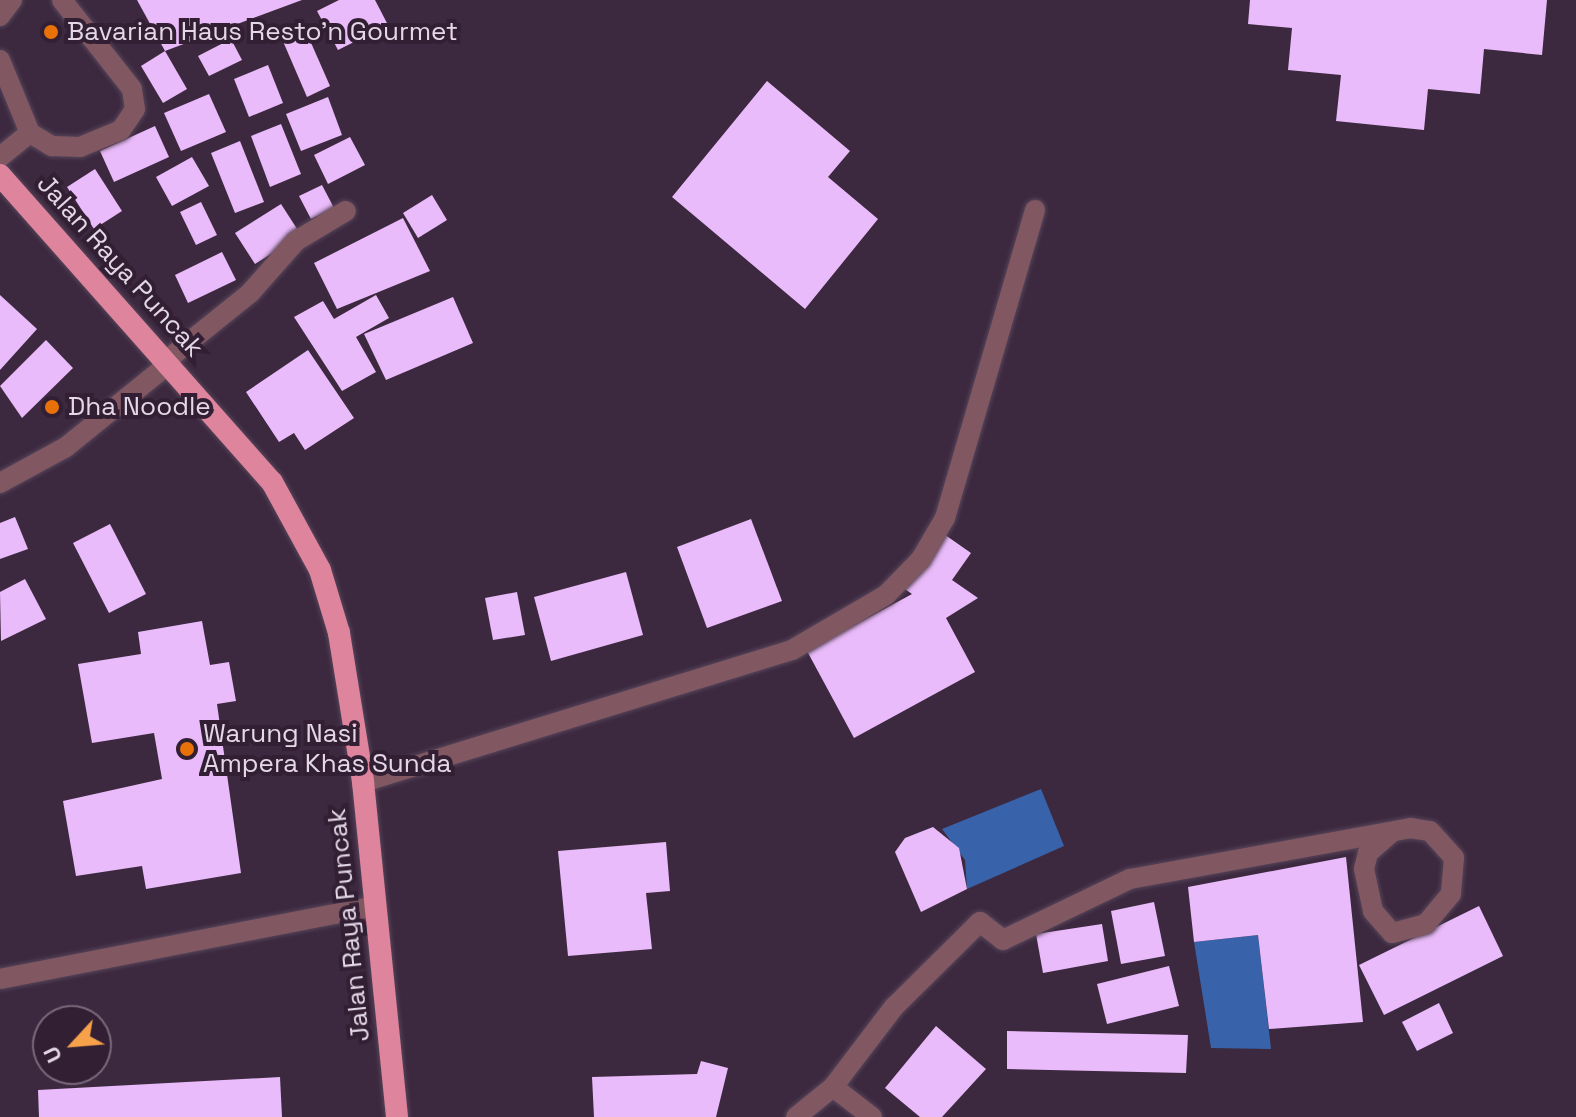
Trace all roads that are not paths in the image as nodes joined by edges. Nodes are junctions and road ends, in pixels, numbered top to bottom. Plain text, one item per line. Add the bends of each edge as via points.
1 (12, 0) edge
2 (62, 0) edge
3 (0, 16) edge
4 (0, 60) edge
5 (30, 133) junction
6 (0, 157) edge
7 (0, 175) edge
8 (1035, 210) dead end
9 (346, 211) dead end
10 (170, 360) junction
11 (0, 483) edge
12 (363, 782) junction
13 (1391, 833) junction
14 (375, 906) junction
15 (0, 979) edge
16 (833, 1087) junction
17 (397, 1117) edge
18 (796, 1117) edge
19 (872, 1117) edge

1 - 3 street
2 - 5 street via 132,89 135,109 121,130 80,147 52,146
4 - 5 street
5 - 6 street
7 - 10 highway, Jalan Raya Puncak
8 - 12 street via 945,518 921,559 886,595 778,655
9 - 10 street via 296,241 250,293
10 - 11 street via 66,447
10 - 12 highway, Jalan Raya Puncak via 272,482 320,570 339,633
12 - 14 highway, Jalan Raya Puncak
13 - 13 street via 1430,831 1454,858 1451,894 1433,918 1406,932 1380,925 1364,869 1368,853
13 - 16 street via 1267,849 1130,879 1003,940 980,922 894,1007
14 - 15 street
14 - 17 highway, Jalan Raya Puncak
16 - 18 street
16 - 19 street

